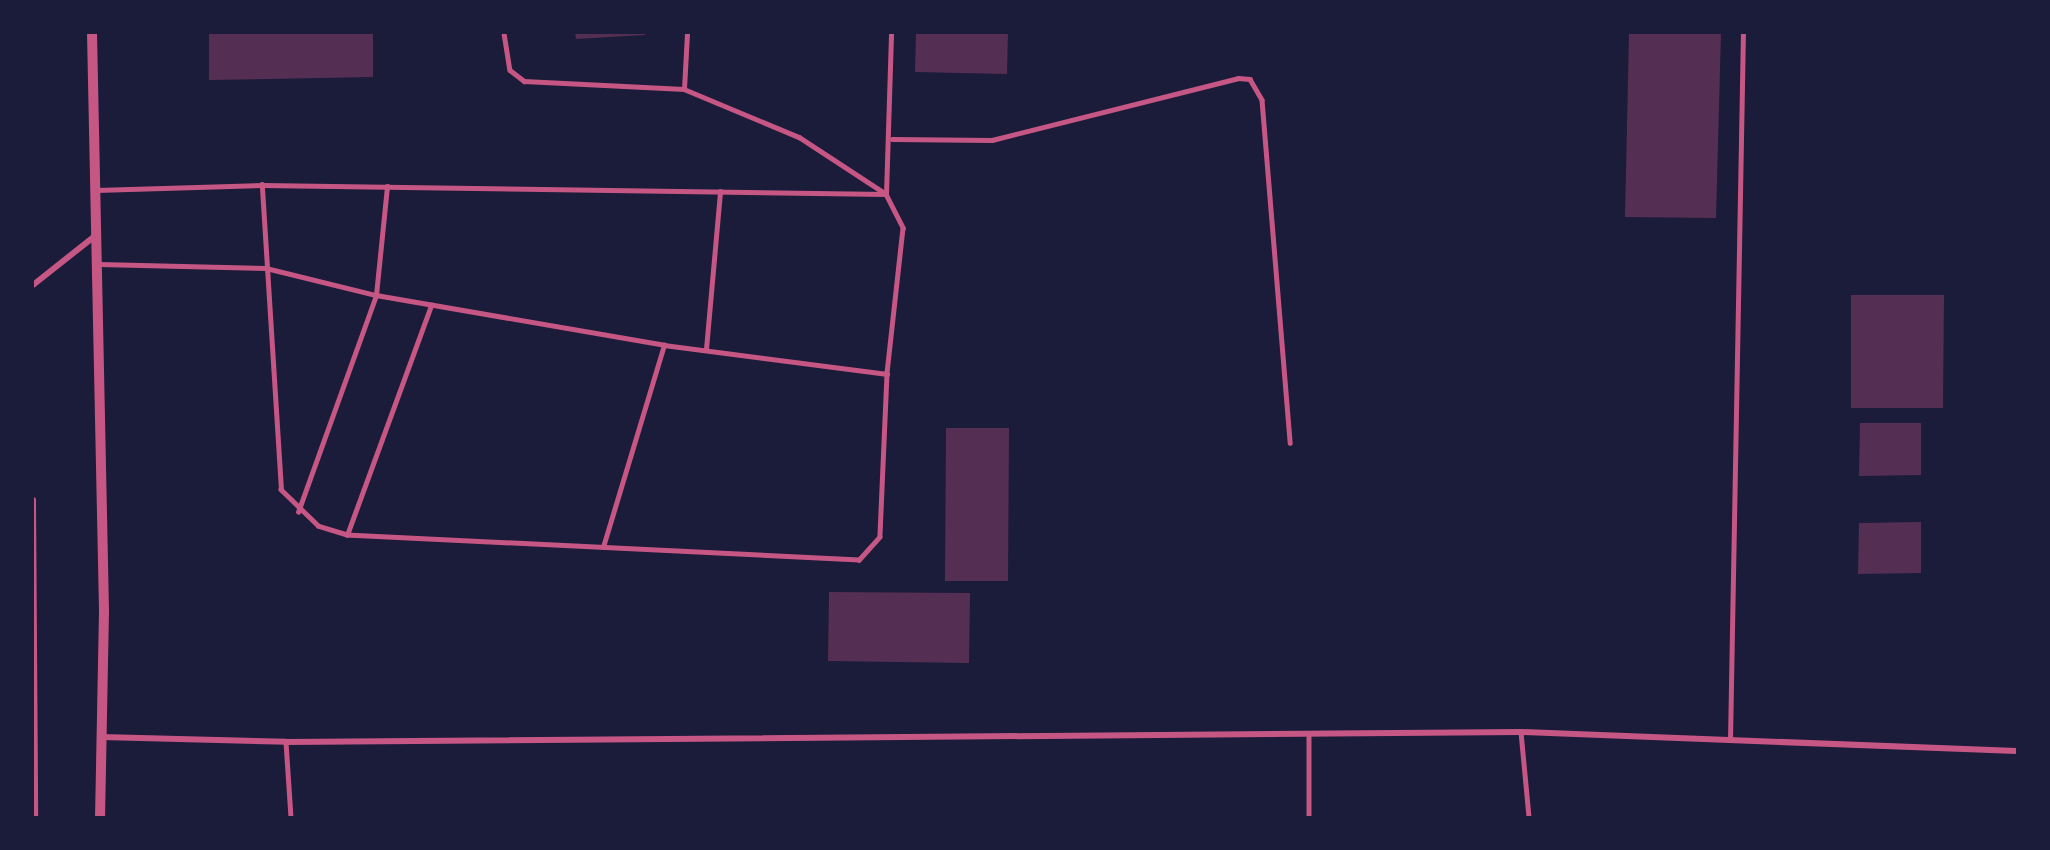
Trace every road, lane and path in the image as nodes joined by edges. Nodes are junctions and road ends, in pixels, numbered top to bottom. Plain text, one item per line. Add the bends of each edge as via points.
1 (92, 33) edge
2 (504, 33) edge
3 (687, 33) edge
4 (891, 33) edge
5 (1743, 33) edge
6 (684, 89) junction
7 (892, 139) junction
8 (262, 185) junction
9 (387, 187) junction
10 (96, 190) junction
11 (720, 192) junction
12 (886, 194) junction
13 (96, 235) junction
14 (99, 264) junction
15 (266, 268) junction
16 (33, 285) edge
17 (376, 296) junction
18 (431, 305) junction
19 (664, 345) junction
20 (706, 349) junction
21 (887, 374) junction
22 (1290, 443) dead end
23 (33, 500) edge
24 (298, 512) junction
25 (347, 535) junction
26 (603, 547) junction
27 (1521, 732) junction
28 (1309, 735) junction
29 (99, 737) junction
30 (1730, 740) junction
31 (286, 742) junction
32 (2017, 751) edge
33 (35, 817) edge
34 (100, 817) edge
35 (291, 817) edge
36 (1309, 817) edge
37 (1529, 817) edge

1 - 10 street
2 - 6 lane via 510,70 524,81
3 - 6 lane
4 - 7 lane
5 - 30 lane
6 - 12 lane via 799,137
7 - 12 lane
7 - 22 lane via 992,140 1238,78 1250,80 1262,100
8 - 9 lane
8 - 10 lane
8 - 15 lane
9 - 11 lane
9 - 17 lane
10 - 13 street
11 - 12 lane
11 - 20 lane
12 - 21 lane via 903,228
13 - 14 street
13 - 16 street
14 - 15 lane
14 - 29 street via 104,612
15 - 17 lane
15 - 24 lane via 281,490
17 - 18 lane
17 - 24 lane
18 - 19 lane
18 - 25 lane
19 - 20 lane
19 - 26 lane
20 - 21 lane
21 - 26 lane via 880,537 859,560
23 - 33 street
24 - 25 lane via 318,526
25 - 26 lane
27 - 28 street
27 - 30 street
27 - 37 lane
28 - 31 street
28 - 36 lane
29 - 31 street
29 - 34 street
30 - 32 street
31 - 35 lane

